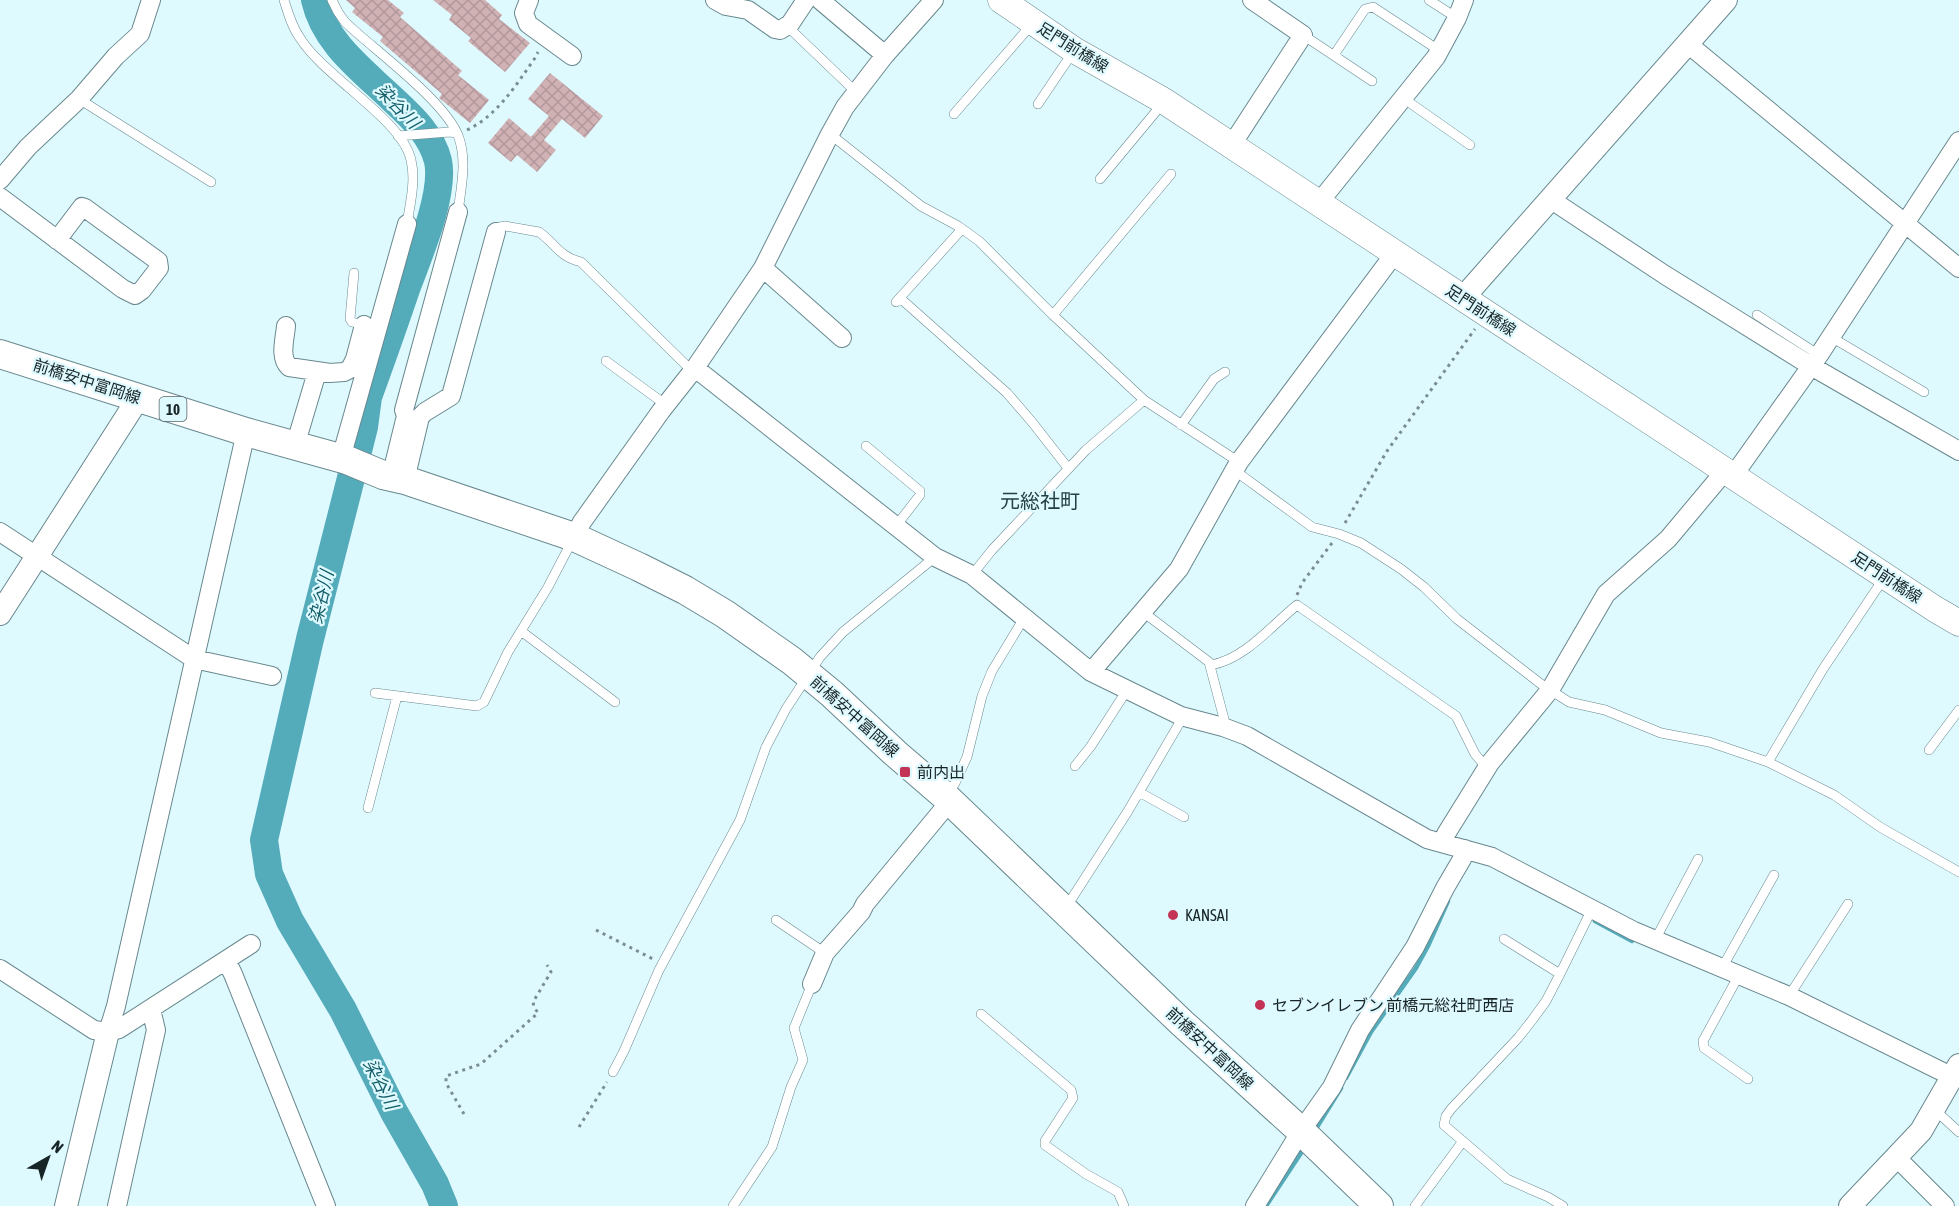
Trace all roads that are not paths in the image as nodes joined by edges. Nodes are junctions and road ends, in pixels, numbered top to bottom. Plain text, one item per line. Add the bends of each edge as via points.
1 (151, 0) edge
2 (284, 0) edge
3 (332, 0) edge
4 (529, 0) edge
5 (715, 0) edge
6 (806, 0) edge
7 (820, 0) edge
8 (934, 0) edge
9 (1252, 0) edge
10 (1429, 0) edge
11 (1464, 0) edge
12 (1726, 0) edge
13 (1005, 1) edge
14 (1457, 18) junction
15 (1034, 22) junction
16 (787, 26) junction
17 (1303, 35) junction
18 (1688, 44) junction
19 (1074, 50) junction
20 (1440, 51) junction
21 (885, 55) junction
22 (1334, 55) junction
23 (572, 56) dead end
24 (1372, 81) dead end
25 (856, 92) junction
26 (1404, 98) junction
27 (79, 99) junction
28 (1164, 101) junction
29 (1038, 104) dead end
30 (954, 114) dead end
31 (453, 133) junction
32 (830, 134) junction
33 (400, 135) junction
34 (1959, 141) edge
35 (1231, 146) junction
36 (1470, 146) dead end
37 (1171, 174) dead end
38 (1100, 179) dead end
39 (0, 180) edge
40 (211, 182) dead end
41 (0, 197) edge
42 (1550, 199) junction
43 (1321, 204) junction
44 (458, 212) joint
45 (406, 224) joint
46 (1904, 225) junction
47 (962, 229) junction
48 (496, 232) joint
49 (57, 240) junction
50 (1395, 253) junction
51 (763, 268) junction
52 (1959, 268) edge
53 (354, 273) dead end
54 (1463, 298) junction
55 (1053, 315) junction
56 (1757, 315) dead end
57 (364, 325) joint
58 (286, 326) dead end
59 (1831, 337) junction
60 (842, 338) dead end
61 (0, 354) edge
62 (606, 361) dead end
63 (1815, 361) junction
64 (695, 368) junction
65 (317, 372) junction
66 (1225, 372) dead end
67 (1924, 392) dead end
68 (137, 397) junction
69 (1144, 400) junction
70 (666, 405) junction
71 (1181, 425) junction
72 (246, 432) junction
73 (295, 446) junction
74 (866, 446) dead end
75 (1959, 451) edge
76 (344, 459) junction
77 (1237, 466) junction
78 (1068, 468) junction
79 (1729, 473) junction
80 (393, 477) junction
81 (896, 526) junction
82 (0, 532) edge
83 (574, 537) junction
84 (37, 557) junction
85 (935, 557) junction
86 (972, 575) junction
87 (1885, 576) junction
88 (1143, 612) junction
89 (0, 614) edge
90 (1024, 618) junction
91 (1959, 623) edge
92 (521, 631) junction
93 (194, 659) junction
94 (1211, 665) junction
95 (1090, 672) junction
96 (810, 675) junction
97 (272, 676) dead end
98 (1127, 690) junction
99 (1550, 690) junction
100 (375, 693) dead end
101 (397, 696) junction
102 (615, 702) dead end
103 (1959, 710) edge
104 (1183, 717) junction
105 (1223, 727) junction
106 (1929, 750) dead end
107 (1768, 762) junction
108 (1075, 766) dead end
109 (1486, 767) junction
110 (1139, 792) junction
111 (948, 800) junction
112 (368, 808) dead end
113 (1184, 817) dead end
114 (1443, 843) junction
115 (1465, 849) junction
116 (1698, 859) dead end
117 (1959, 872) edge
118 (1773, 875) dead end
119 (1848, 904) dead end
120 (1065, 909) junction
121 (1592, 909) junction
122 (776, 920) dead end
123 (1504, 939) dead end
124 (1655, 940) junction
125 (251, 944) dead end
126 (825, 953) junction
127 (226, 960) junction
128 (0, 969) edge
129 (1730, 971) junction
130 (1560, 974) junction
131 (812, 984) joint
132 (1789, 996) junction
133 (151, 1009) junction
134 (981, 1014) dead end
135 (108, 1032) junction
136 (1956, 1071) edge
137 (613, 1072) road end
138 (1748, 1079) dead end
139 (1935, 1110) junction
140 (1301, 1131) junction
141 (1959, 1132) edge
142 (1463, 1141) junction
143 (1897, 1158) junction
144 (66, 1206) edge
145 (117, 1206) edge
146 (326, 1206) edge
147 (733, 1206) edge
148 (1124, 1206) edge
149 (1255, 1206) edge
150 (1378, 1206) edge
151 (1415, 1206) edge
152 (1563, 1206) edge
153 (1850, 1206) edge
154 (1945, 1206) edge

1 - 27 street via 140,34
2 - 33 lane via 301,41
3 - 31 lane via 345,22 439,108
4 - 23 street via 524,9 526,21
5 - 16 street via 748,10 776,29
6 - 16 street
7 - 21 street
8 - 21 street
9 - 17 street
10 - 14 lane
11 - 14 street
12 - 18 street
13 - 15 main road, 足門前橋線
14 - 20 street
15 - 19 main road, 足門前橋線
15 - 30 lane
16 - 25 lane
17 - 22 lane
17 - 35 street
18 - 42 street
18 - 46 street
19 - 28 main road, 足門前橋線
19 - 29 lane
20 - 22 lane via 1368,7
20 - 26 street
21 - 25 street
22 - 24 lane
25 - 32 street
26 - 36 lane
26 - 43 street
27 - 39 street
27 - 40 lane
28 - 35 main road, 足門前橋線
28 - 38 lane
31 - 33 lane
31 - 44 lane via 463,168
32 - 47 lane via 921,206
32 - 51 street
33 - 45 lane via 413,172
34 - 46 street
35 - 43 main road, 足門前橋線
37 - 55 lane
41 - 49 street
42 - 54 street
42 - 63 street via 1665,275
43 - 50 main road, 足門前橋線
44 - 80 street via 404,410 406,417
45 - 76 street
46 - 52 street
46 - 59 street
47 - 55 lane
47 - 78 lane via 898,300 1007,393
48 - 64 lane via 505,226 543,234 561,254 581,262 687,366
48 - 80 street via 451,396 420,417
49 - 49 street via 135,295 159,268 158,261 82,207
50 - 54 main road, 足門前橋線
50 - 77 street
51 - 60 street
51 - 64 street
53 - 57 lane via 350,319
54 - 79 main road, 足門前橋線
55 - 69 lane
56 - 63 lane
57 - 65 street via 350,369
58 - 65 street via 286,365
59 - 63 street
59 - 67 lane
61 - 68 main road, 前橋安中富岡線 / 10
62 - 70 lane
63 - 75 street
63 - 79 street
64 - 70 street
64 - 81 street
65 - 73 street
66 - 71 lane via 1214,379
68 - 72 main road, 前橋安中富岡線 / 10
68 - 84 street
69 - 71 lane
69 - 78 lane
70 - 83 street
71 - 77 lane
72 - 73 main road, 前橋安中富岡線 / 10
72 - 93 street
73 - 76 main road, 前橋安中富岡線 / 10
74 - 81 lane via 920,491
76 - 80 main road, 10
77 - 88 street via 1179,569
77 - 99 lane via 1312,526 1339,534 1401,569 1457,619
78 - 86 lane
79 - 87 main road, 足門前橋線
79 - 99 street via 1668,539 1606,594
80 - 83 main road, 前橋安中富岡線 / 10
81 - 85 street
82 - 84 street
83 - 92 lane
83 - 96 main road, 前橋安中富岡線 / 10 via 702,600
84 - 89 street
84 - 93 street
85 - 86 street
85 - 96 lane via 843,632 820,657
86 - 90 street
87 - 91 main road, 足門前橋線
87 - 107 lane
88 - 94 lane
88 - 95 street
90 - 95 street
90 - 111 lane via 992,671 967,757
92 - 101 lane via 481,705
92 - 102 lane
93 - 97 street
93 - 135 street
94 - 105 lane
94 - 109 lane via 1256,643 1297,605 1456,716 1474,754
95 - 98 street
96 - 111 main road, 前橋安中富岡線 / 10
96 - 137 lane via 766,747 740,820 663,963
98 - 104 street
98 - 108 lane
99 - 107 lane via 1569,702 1605,710 1661,733 1709,742
99 - 109 street
100 - 101 lane
101 - 112 lane
103 - 106 lane
104 - 105 street
104 - 110 lane
105 - 114 street via 1261,743 1427,839
107 - 117 lane via 1834,795 1880,827
109 - 114 street
110 - 113 lane
110 - 120 lane
111 - 120 main road, 前橋安中富岡線 / 10
111 - 126 street
114 - 115 street
115 - 121 street via 1492,857
115 - 140 street via 1415,946 1360,1030 1332,1087
116 - 124 lane
118 - 129 lane
119 - 132 lane
120 - 140 main road, 前橋安中富岡線 / 10
121 - 124 street
121 - 130 lane
122 - 126 lane
123 - 130 lane
124 - 129 street
125 - 127 street
126 - 131 street
127 - 133 street
127 - 146 street
128 - 135 street via 94,1030
129 - 132 street
129 - 138 lane via 1703,1041 1704,1048
130 - 142 lane via 1529,1025 1446,1116 1444,1125
131 - 147 lane via 794,1028 803,1060 776,1136
132 - 136 street
133 - 135 street
133 - 145 street via 156,1030
134 - 148 lane via 1071,1090 1073,1098 1045,1145 1118,1192
135 - 144 street
136 - 139 street
139 - 141 lane
139 - 143 street
140 - 149 street
140 - 150 main road, 前橋安中富岡線 / 10
142 - 151 lane
142 - 152 lane via 1507,1179
143 - 153 street
143 - 154 street

